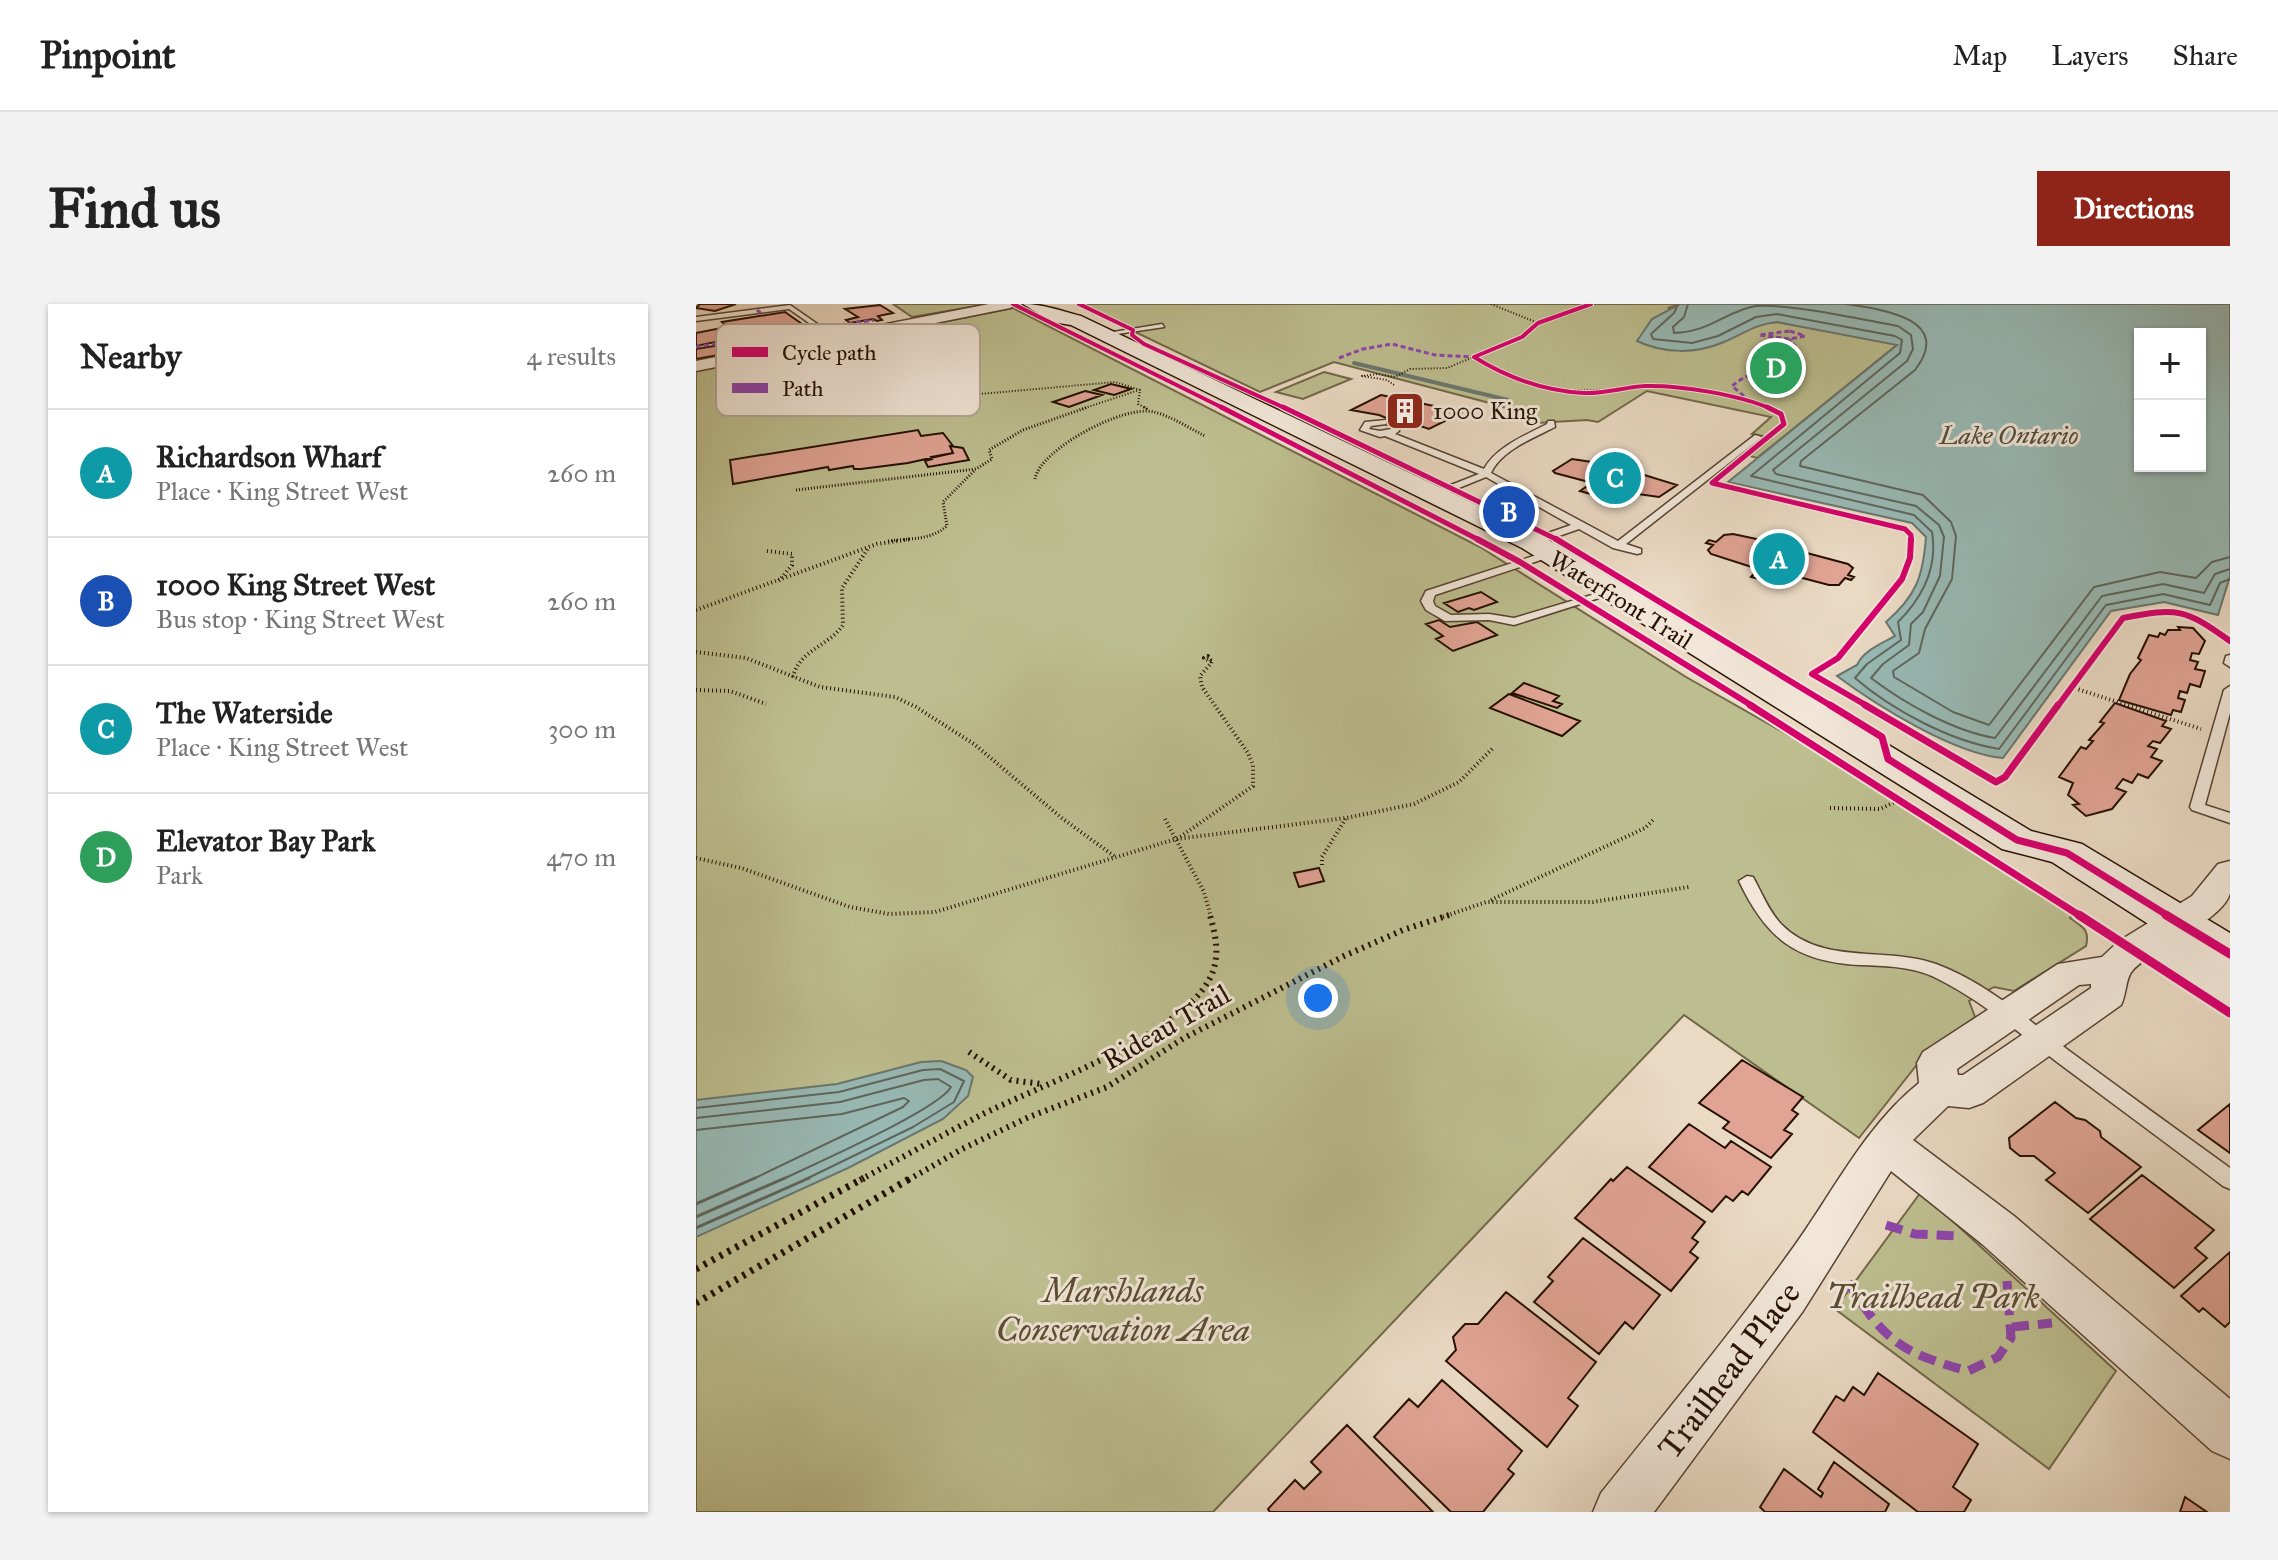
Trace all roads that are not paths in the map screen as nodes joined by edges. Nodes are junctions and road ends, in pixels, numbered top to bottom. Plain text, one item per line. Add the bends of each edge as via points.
1 (762, 304) edge
2 (1010, 304) edge
3 (1032, 304) edge
4 (790, 305) edge
5 (773, 307) junction
6 (1067, 312) edge
7 (696, 319) edge
8 (815, 324) edge
9 (914, 324) edge
10 (1162, 326) dead end
11 (1104, 334) junction
12 (716, 362) edge
13 (696, 366) edge
14 (1383, 422) dead end
15 (1551, 423) dead end
16 (1397, 425) dead end
17 (1386, 433) junction
18 (1758, 437) dead end
19 (1486, 474) junction
20 (1436, 494) junction
21 (1581, 525) junction
22 (1617, 546) junction
23 (1542, 548) junction
24 (1637, 551) dead end
25 (1616, 591) junction
26 (2230, 690) edge
27 (2230, 818) edge
28 (2230, 872) edge
29 (1747, 881) dead end
30 (2164, 930) junction
31 (2230, 954) edge
32 (2112, 969) junction
33 (2230, 990) edge
34 (2007, 1014) junction
35 (2043, 1041) junction
36 (1940, 1089) junction
37 (1887, 1144) junction
38 (2230, 1180) edge
39 (2230, 1433) edge
40 (1620, 1512) edge

1 - 5 lane
2 - 9 street
3 - 6 main road via 1058,318
4 - 5 lane
4 - 8 lane
5 - 7 lane
6 - 11 main road
10 - 11 lane
11 - 20 main road
12 - 13 street
14 - 17 lane via 1363,428
15 - 19 lane via 1513,446
16 - 17 lane
17 - 19 lane
18 - 22 lane
19 - 20 lane
19 - 21 lane
20 - 23 main road
21 - 22 lane
21 - 23 lane
22 - 24 lane
23 - 25 main road
23 - 25 lane via 1430,593 1430,608 1449,619 1514,622
25 - 30 main road via 2017,840 2044,872
26 - 27 lane via 2197,807
28 - 30 street via 2204,904
29 - 34 lane via 1756,903 1784,939 1820,955 1891,959 1934,970
30 - 31 main road
30 - 32 street
30 - 33 main road
32 - 34 street via 2071,973
32 - 35 street via 2108,995
34 - 35 lane
34 - 36 street via 1937,1063
35 - 36 street via 1969,1092
35 - 38 lane
36 - 37 street, Trailhead Place via 1920,1103
37 - 39 street via 1998,1230
37 - 40 street, Trailhead Place via 1809,1264

